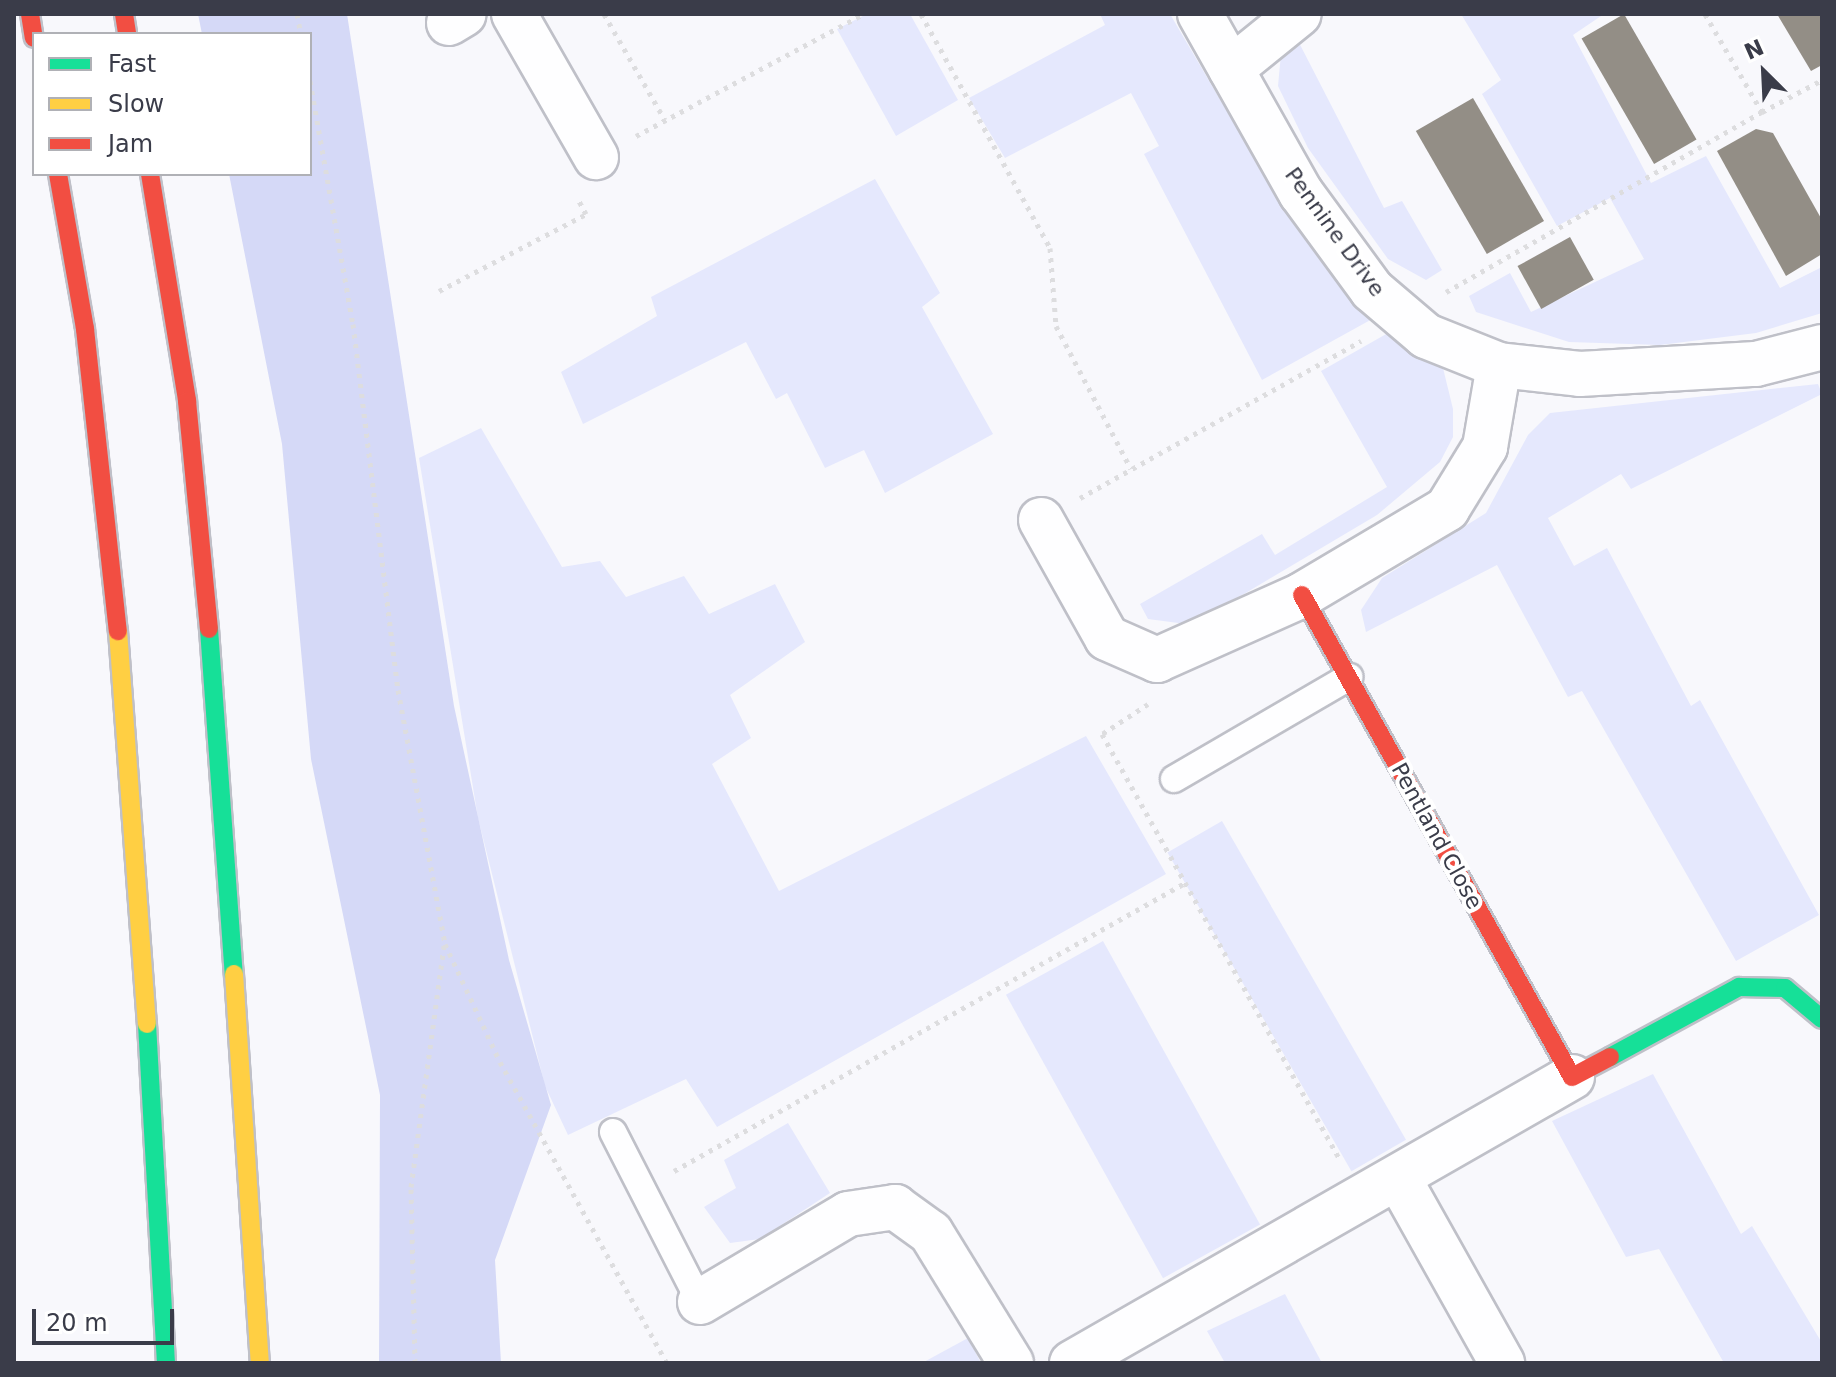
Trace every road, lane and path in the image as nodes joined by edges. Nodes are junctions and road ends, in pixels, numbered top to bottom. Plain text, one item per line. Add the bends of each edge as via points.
1 (514, 14) edge
2 (604, 14) edge
3 (921, 14) edge
4 (1200, 14) edge
5 (1299, 14) edge
6 (1705, 14) edge
7 (1231, 69) junction
8 (1822, 80) edge
9 (312, 92) edge
10 (1762, 112) junction
11 (665, 121) dead end
12 (596, 157) dead end
13 (58, 176) edge
14 (150, 176) edge
15 (1403, 317) junction
16 (1822, 347) edge
17 (1499, 365) junction
18 (1132, 470) junction
19 (1041, 520) joint
20 (1302, 595) junction
21 (1157, 660) junction
22 (1349, 677) junction
23 (1174, 779) dead end
24 (1185, 883) junction
25 (445, 944) junction
26 (1822, 1019) edge
27 (1572, 1077) junction
28 (613, 1132) dead end
29 (643, 1189) junction
30 (1382, 1191) junction
31 (700, 1302) joint
32 (166, 1363) edge
33 (260, 1363) edge
34 (415, 1363) edge
35 (667, 1363) edge
36 (1011, 1363) edge
37 (1072, 1363) edge
38 (1502, 1363) edge

1 - 12 street
2 - 11 path
3 - 18 path via 1050,248 1056,326
4 - 7 street, Pennine Drive
5 - 7 street
6 - 10 path
7 - 15 street, Pennine Drive via 1301,193 1372,290
8 - 10 path
9 - 25 path via 353,324 398,690
10 - 15 path
13 - 32 main road via 85,329 131,754
14 - 33 main road via 187,401 217,725
15 - 17 street, Pennine Drive via 1426,336
15 - 18 path
16 - 17 street, Pennine Drive via 1756,364 1671,372 1580,374
17 - 20 street via 1485,447 1447,509
18 - 19 path
19 - 21 street via 1107,638
20 - 21 street
20 - 22 main road, Pentland Close
21 - 24 path via 1147,707 1102,734
22 - 23 lane
22 - 27 main road, Pentland Close
24 - 29 path
24 - 30 path
25 - 34 path via 411,1187
25 - 35 path via 500,1062
26 - 27 main road via 1785,988 1739,987
27 - 30 street
28 - 29 lane
29 - 31 lane
30 - 37 street
30 - 38 street
31 - 36 street via 848,1214 895,1207 931,1233

